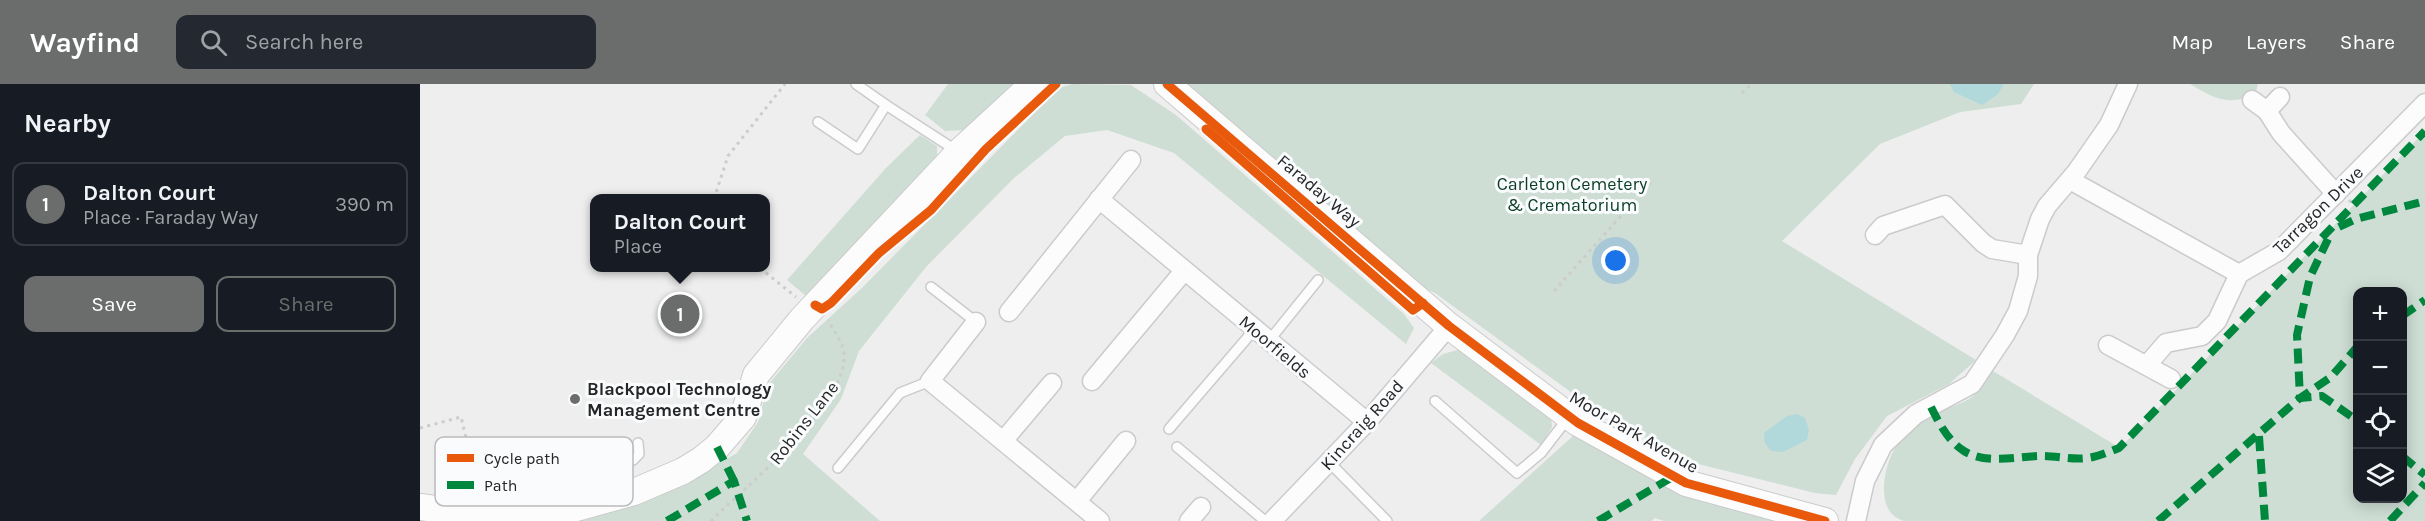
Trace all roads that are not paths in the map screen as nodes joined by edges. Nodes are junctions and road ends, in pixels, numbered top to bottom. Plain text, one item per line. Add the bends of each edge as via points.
1 (856, 84) edge
2 (1033, 84) edge
3 (1167, 84) edge
4 (2128, 84) edge
5 (2280, 97) dead end
6 (2425, 103) edge
7 (886, 105) junction
8 (818, 122) dead end
9 (959, 152) junction
10 (1131, 160) dead end
11 (2070, 180) junction
12 (2336, 194) junction
13 (1099, 200) junction
14 (1875, 235) dead end
15 (2028, 255) junction
16 (1184, 271) junction
17 (2239, 274) junction
18 (1318, 280) dead end
19 (931, 287) dead end
20 (1009, 312) dead end
21 (976, 322) joint
22 (1449, 326) junction
23 (1254, 330) junction
24 (1268, 342) junction
25 (2108, 345) dead end
26 (2147, 365) junction
27 (2171, 379) dead end
28 (930, 381) junction
29 (1092, 381) dead end
30 (1052, 383) dead end
31 (1435, 401) dead end
32 (1569, 416) junction
33 (1367, 422) junction
34 (1169, 429) dead end
35 (1003, 441) junction
36 (1126, 441) dead end
37 (638, 443) dead end
38 (1177, 447) dead end
39 (633, 460) edge
40 (1330, 463) junction
41 (838, 468) dead end
42 (633, 492) edge
43 (1077, 501) junction
44 (555, 506) edge
45 (583, 506) edge
46 (420, 507) edge
47 (1201, 507) dead end
48 (557, 513) junction
49 (1100, 521) edge
50 (1190, 521) edge
51 (1265, 521) edge
52 (1272, 521) edge
53 (1387, 521) edge
54 (1825, 521) edge
55 (1856, 521) edge

1 - 7 lane
2 - 9 street
3 - 22 street, Faraday Way
4 - 11 street via 2109,124
5 - 12 street via 2260,106
6 - 12 street, Tarragon Drive
7 - 8 lane via 858,149
7 - 9 lane
9 - 42 street via 784,335 756,375 743,417 717,447 683,471
10 - 13 street
11 - 15 street via 2047,206
11 - 17 street
12 - 17 street, Tarragon Drive via 2279,251
13 - 16 street, Moorfields
13 - 20 street
14 - 15 street via 1883,226 1946,197 1983,243 1992,249
15 - 55 street via 2028,276 2005,335 1972,384 1916,414 1883,445 1865,481
16 - 23 street, Moorfields
16 - 29 street
17 - 26 street via 2217,321 2202,336 2166,343
18 - 24 lane
19 - 21 lane
21 - 28 street
22 - 32 street, Moor Park Avenue
22 - 33 street, Kincraig Road
23 - 24 street, Moorfields
23 - 34 lane
24 - 33 street, Moorfields
25 - 26 street
26 - 27 street
28 - 35 street
28 - 41 lane via 900,393
30 - 35 street
31 - 32 lane via 1517,473 1541,453
32 - 54 street, Moor Park Avenue via 1686,483
33 - 40 street, Kincraig Road
35 - 43 street
36 - 43 street
37 - 39 lane via 639,454
38 - 51 lane
40 - 52 street, Kincraig Road
40 - 53 lane
43 - 49 street
44 - 48 lane
45 - 48 street
46 - 48 street via 476,516
47 - 50 street

